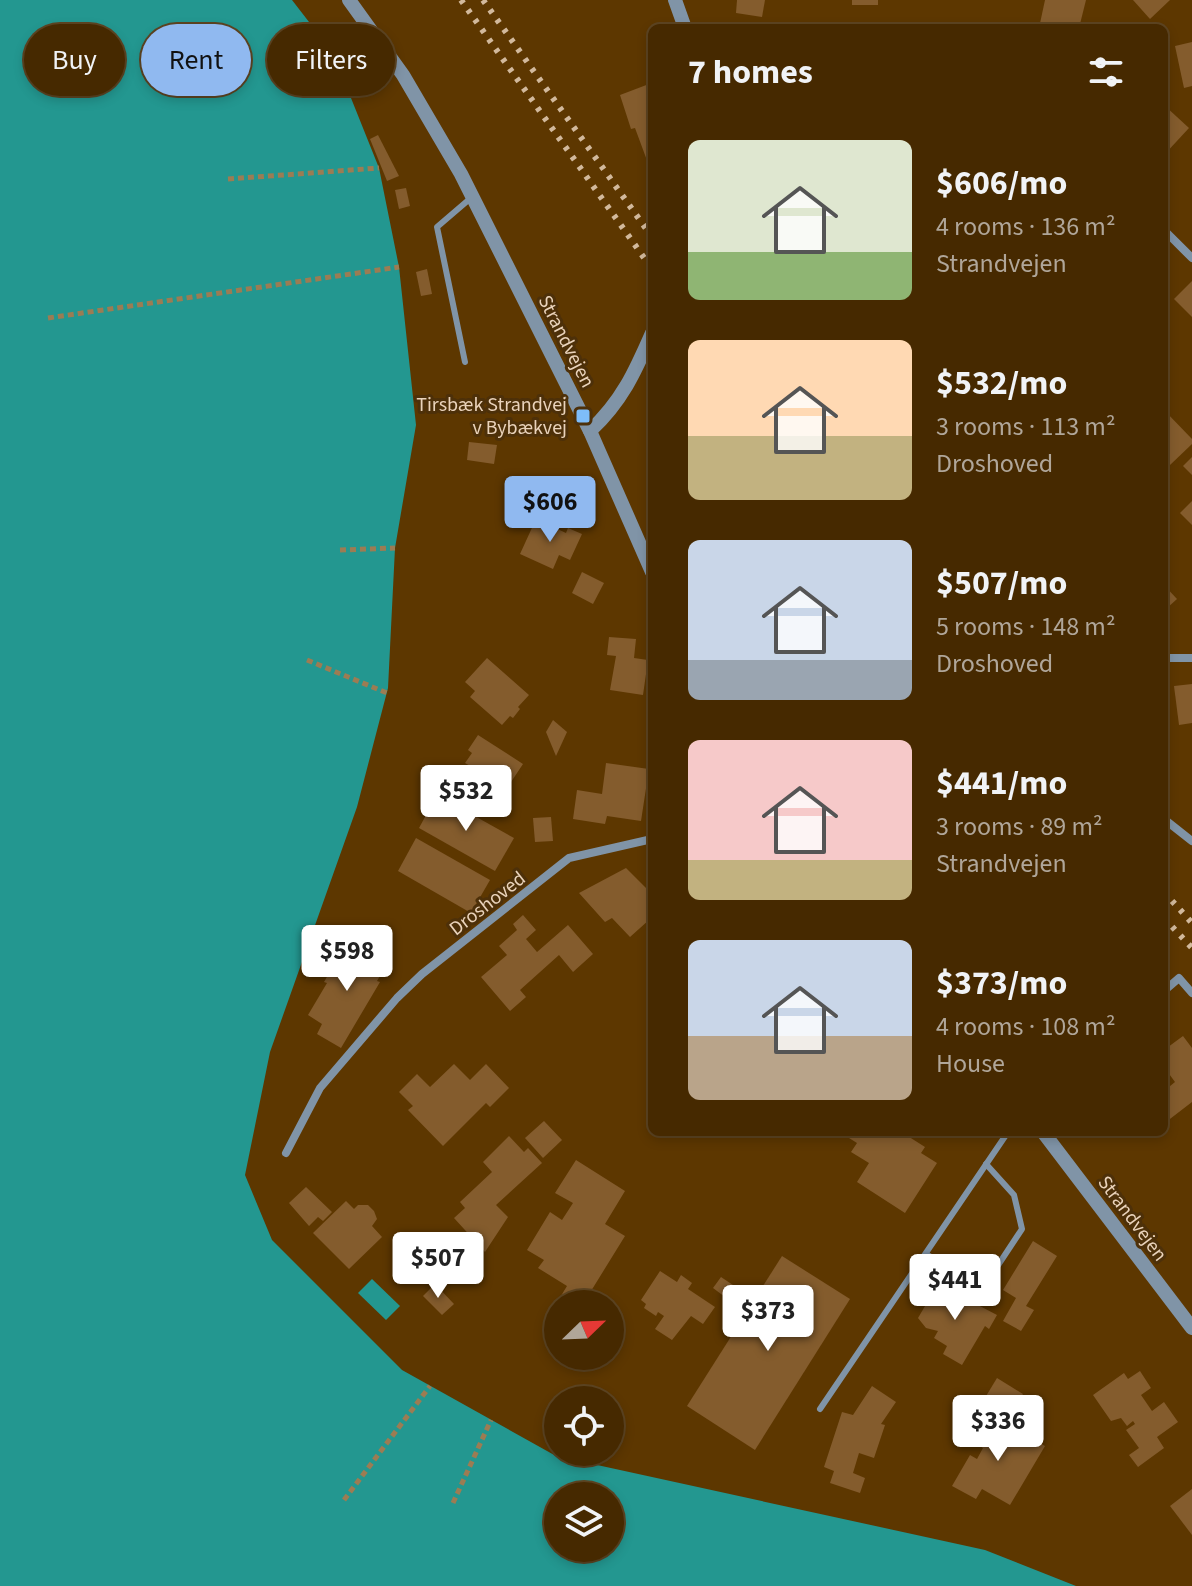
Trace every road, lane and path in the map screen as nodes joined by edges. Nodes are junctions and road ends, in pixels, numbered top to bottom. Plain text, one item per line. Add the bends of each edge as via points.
1 (349, 0) edge
2 (675, 0) edge
3 (684, 24) edge
4 (379, 168) dead end
5 (228, 179) dead end
6 (472, 197) junction
7 (1168, 234) edge
8 (1192, 258) edge
9 (399, 267) dead end
10 (48, 318) dead end
11 (648, 343) edge
12 (465, 362) dead end
13 (590, 431) junction
14 (395, 548) dead end
15 (340, 550) dead end
16 (648, 563) edge
17 (1168, 658) edge
18 (1192, 658) edge
19 (307, 660) dead end
20 (387, 693) dead end
21 (1168, 822) edge
22 (648, 840) edge
23 (1192, 841) edge
24 (1168, 988) edge
25 (1192, 993) edge
26 (1005, 1136) edge
27 (1046, 1136) edge
28 (286, 1153) dead end
29 (986, 1164) junction
30 (926, 1254) junction
31 (1192, 1328) edge
32 (430, 1386) dead end
33 (820, 1409) dead end
34 (491, 1420) dead end
35 (344, 1500) dead end
36 (453, 1503) dead end

1 - 6 street, Strandvejen via 403,75
2 - 3 street
4 - 5 path
6 - 12 lane via 437,227
6 - 13 street, Strandvejen
7 - 8 street
9 - 10 path
11 - 13 street via 612,410
13 - 16 street, Strandvejen
14 - 15 path
17 - 18 street
19 - 20 path
21 - 23 street
22 - 28 street, Droshoved via 569,858 422,974 320,1088
24 - 25 street via 1179,978
26 - 29 lane
27 - 31 street, Strandvejen
29 - 30 lane
29 - 30 lane via 1014,1195 1022,1229 983,1288
30 - 33 lane
32 - 35 path
34 - 36 path

